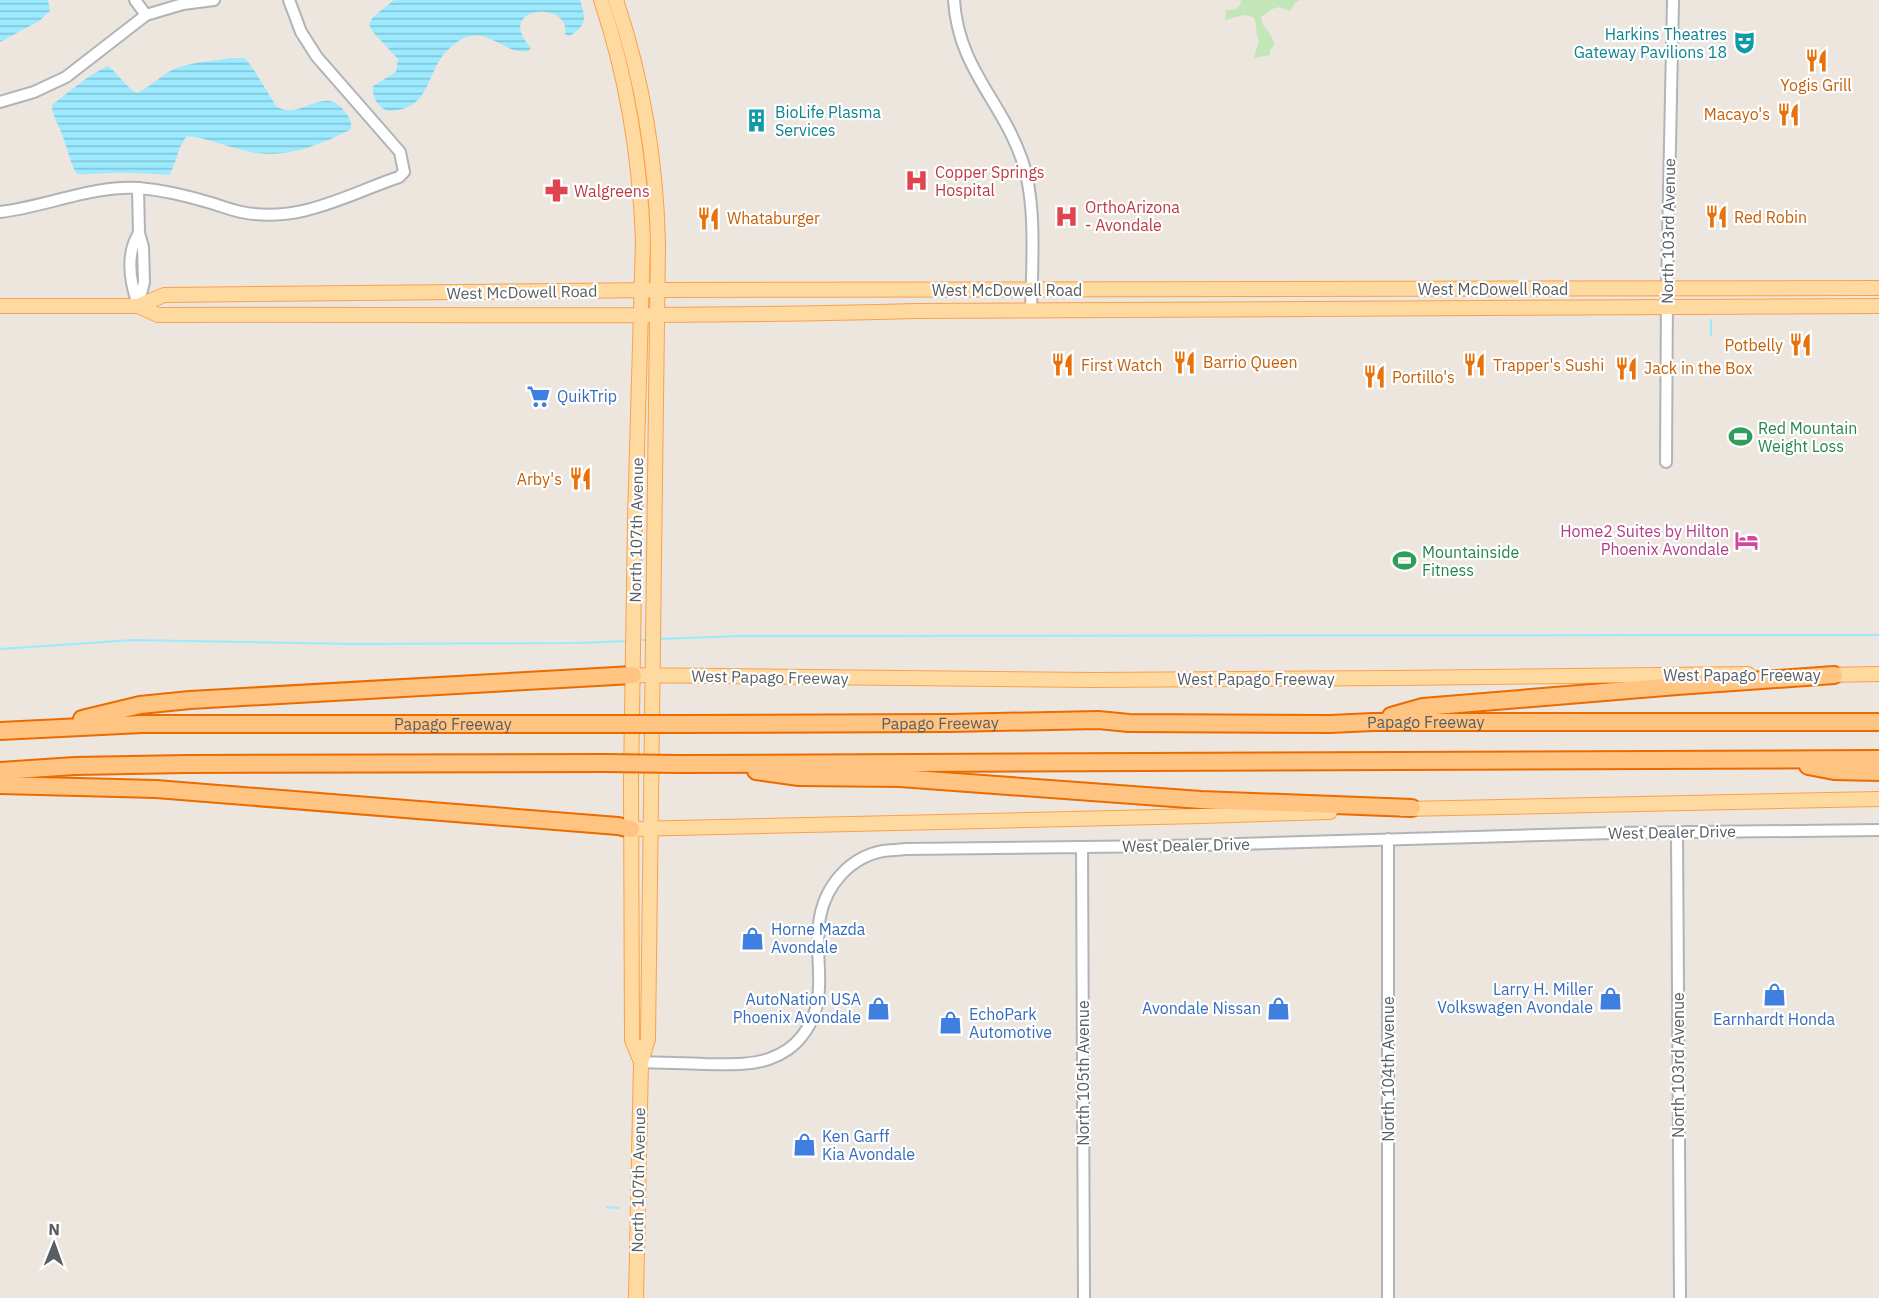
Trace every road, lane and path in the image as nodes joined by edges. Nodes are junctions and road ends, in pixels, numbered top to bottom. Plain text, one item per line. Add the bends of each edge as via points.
1 (135, 0) edge
2 (214, 0) edge
3 (289, 0) edge
4 (601, 0) edge
5 (616, 0) edge
6 (954, 0) edge
7 (1672, 0) edge
8 (146, 15) junction
9 (0, 102) edge
10 (138, 188) junction
11 (0, 212) edge
12 (1844, 288) junction
13 (1879, 288) edge
14 (1667, 289) junction
15 (641, 290) junction
16 (658, 290) junction
17 (1031, 290) junction
18 (1879, 296) edge
19 (0, 306) edge
20 (138, 306) junction
21 (1879, 306) edge
22 (1756, 307) junction
23 (1847, 307) junction
24 (1667, 308) junction
25 (1030, 311) junction
26 (658, 315) junction
27 (640, 316) junction
28 (639, 419) junction
29 (1666, 462) dead end
30 (655, 480) junction
31 (637, 481) junction
32 (653, 575) junction
33 (1879, 674) edge
34 (633, 675) junction
35 (1834, 675) junction
36 (653, 676) junction
37 (1372, 722) junction
38 (1879, 722) edge
39 (43, 728) junction
40 (0, 731) edge
41 (1775, 759) junction
42 (1879, 759) edge
43 (708, 763) junction
44 (0, 771) edge
45 (1879, 772) edge
46 (0, 785) edge
47 (1879, 800) edge
48 (1412, 808) junction
49 (631, 828) junction
50 (651, 829) junction
51 (1879, 830) edge
52 (1677, 832) junction
53 (1388, 839) junction
54 (1082, 847) junction
55 (641, 1062) junction
56 (636, 1298) edge
57 (1084, 1298) edge
58 (1388, 1298) edge
59 (1680, 1298) edge

1 - 8 street
2 - 8 street
3 - 10 street via 301,32 400,152 404,172 301,213 270,215
4 - 15 main road, North 107th Avenue via 622,75 636,160 642,220
5 - 16 main road, North 107th Avenue via 632,54 654,177
6 - 17 street via 965,53 1006,126 1024,169 1031,225
7 - 14 street, North 103rd Avenue
8 - 9 street via 66,77
10 - 11 street via 112,189
10 - 20 street via 139,233 130,258 131,283
12 - 13 main road, West McDowell Road
12 - 14 main road, West McDowell Road
12 - 22 main road via 1842,294 1833,298 1790,298
14 - 17 main road, West McDowell Road
14 - 24 street, North 103rd Avenue
15 - 16 main road, West McDowell Road
15 - 20 main road, West McDowell Road via 164,295
15 - 27 main road, North 107th Avenue
16 - 17 main road, West McDowell Road
16 - 26 main road, North 107th Avenue
17 - 25 street
18 - 23 main road via 1860,296
19 - 20 main road, West McDowell Road
20 - 27 main road, West McDowell Road via 158,315
21 - 23 main road, West McDowell Road
22 - 23 main road, West McDowell Road
22 - 24 main road, West McDowell Road
24 - 25 main road, West McDowell Road
24 - 29 street, North 103rd Avenue
25 - 26 main road, West McDowell Road
26 - 27 main road, West McDowell Road
26 - 30 main road, North 107th Avenue
27 - 28 main road, North 107th Avenue
28 - 30 main road via 645,435 646,472
28 - 31 main road, North 107th Avenue
30 - 32 main road, North 107th Avenue
31 - 32 main road via 644,493 647,569
31 - 34 main road, North 107th Avenue
32 - 36 main road, North 107th Avenue
33 - 35 main road, West Papago Freeway
34 - 36 main road, West Papago Freeway
34 - 39 highway via 190,700 140,705
34 - 49 main road, North 107th Avenue
35 - 36 main road, West Papago Freeway via 1094,680
35 - 37 highway via 1423,707
36 - 50 main road, North 107th Avenue
37 - 38 highway, Papago Freeway
37 - 39 highway, Papago Freeway, bridge via 142,724
39 - 40 highway, Papago Freeway
41 - 42 highway
41 - 43 highway
41 - 45 highway via 1834,771
43 - 44 highway, bridge via 186,764
43 - 48 highway via 799,777 900,778 1201,800
46 - 49 highway via 156,789
47 - 48 main road
48 - 50 main road
49 - 50 main road
49 - 55 main road, North 107th Avenue via 632,1040
50 - 55 main road, North 107th Avenue via 648,1040
51 - 52 street, West Dealer Drive
52 - 53 street, West Dealer Drive
52 - 59 street, North 103rd Avenue
53 - 54 street, West Dealer Drive
53 - 58 street, North 104th Avenue
54 - 55 street, West Dealer Drive via 906,849 882,851 862,859 841,874 827,893 820,918 816,1010 812,1024 792,1047 747,1064
54 - 57 street, North 105th Avenue
55 - 56 main road, North 107th Avenue

